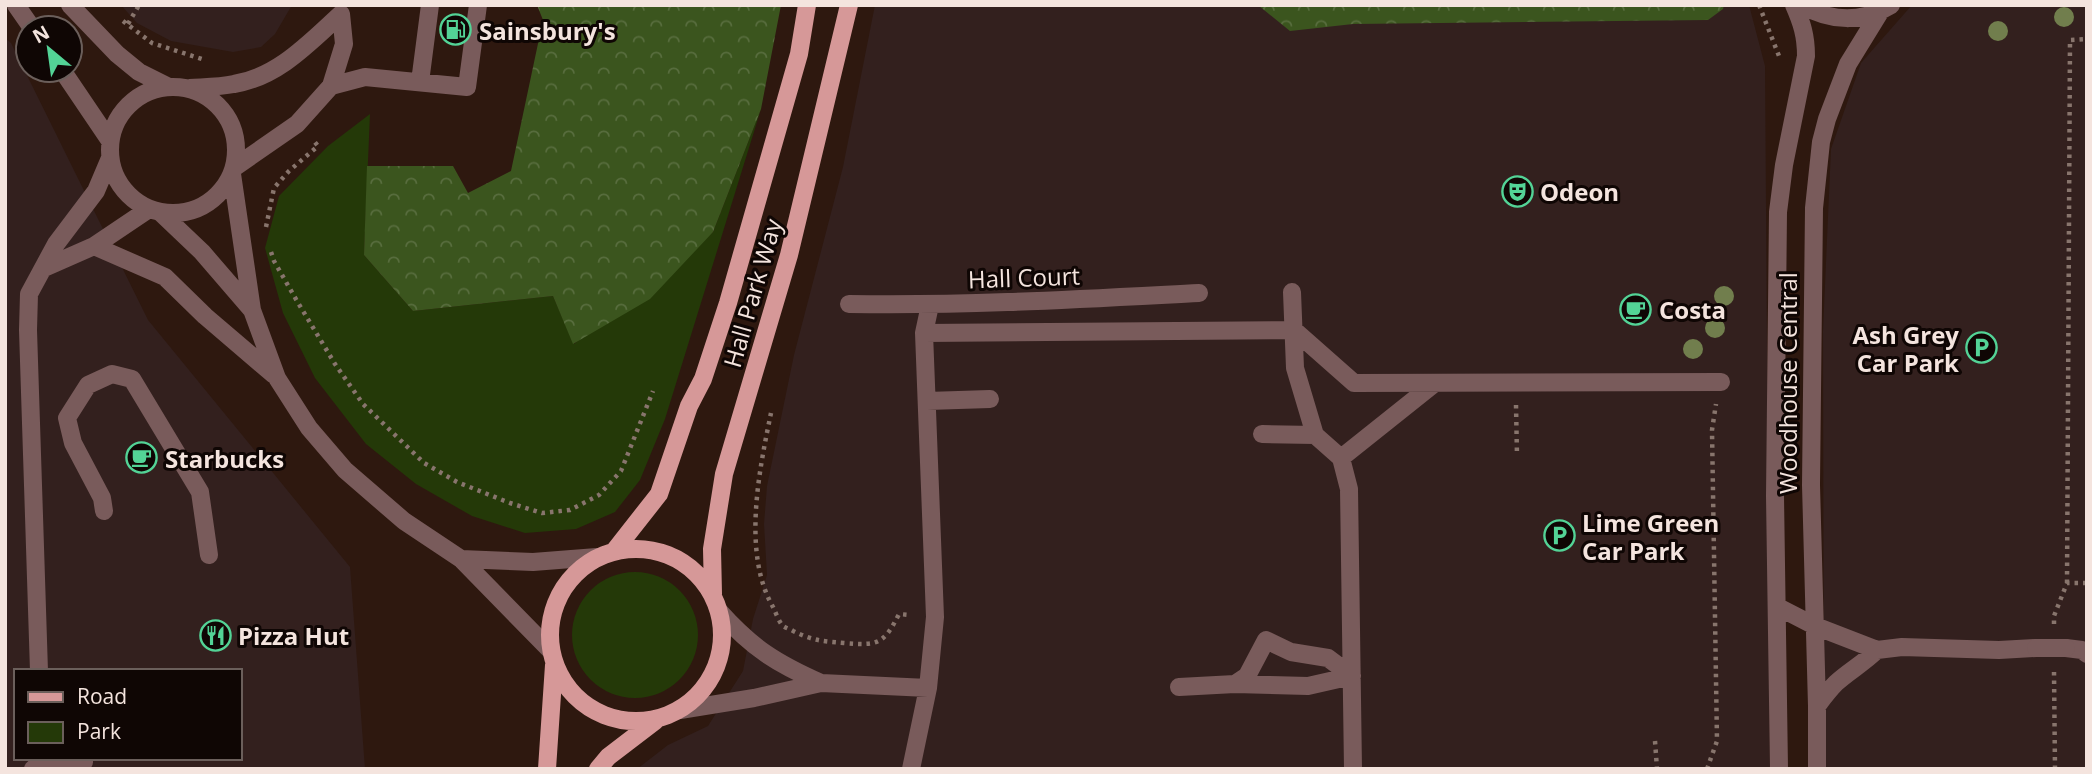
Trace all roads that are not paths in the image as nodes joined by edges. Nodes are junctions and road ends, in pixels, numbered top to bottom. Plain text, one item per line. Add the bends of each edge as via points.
1 (70, 5) edge
2 (430, 5) edge
3 (478, 5) edge
4 (807, 5) edge
5 (849, 5) edge
6 (1794, 5) edge
7 (1802, 5) edge
8 (1886, 8) edge
9 (342, 10) edge
10 (420, 82) junction
11 (71, 84) edge
12 (167, 86) junction
13 (331, 86) junction
14 (190, 88) junction
15 (110, 149) junction
16 (234, 170) junction
17 (155, 211) junction
18 (94, 246) junction
19 (44, 268) junction
20 (1292, 292) dead end
21 (1199, 293) dead end
22 (849, 304) dead end
23 (930, 305) junction
24 (251, 310) junction
25 (1294, 330) junction
26 (924, 333) junction
27 (277, 378) junction
28 (1721, 382) dead end
29 (1435, 383) junction
30 (990, 399) dead end
31 (927, 401) junction
32 (1262, 434) dead end
33 (1315, 435) junction
34 (1341, 458) junction
35 (104, 511) dead end
36 (615, 550) junction
37 (209, 555) dead end
38 (597, 557) junction
39 (461, 559) junction
40 (716, 603) junction
41 (1778, 607) junction
42 (1815, 626) junction
43 (1877, 650) junction
44 (2087, 653) edge
45 (552, 657) junction
46 (39, 669) edge
47 (1352, 676) junction
48 (821, 683) junction
49 (1235, 684) junction
50 (1179, 687) dead end
51 (928, 688) junction
52 (1818, 706) junction
53 (680, 710) junction
54 (658, 719) junction
55 (84, 762) dead end
56 (32, 769) edge
57 (547, 769) edge
58 (598, 769) edge
59 (911, 769) edge
60 (1353, 769) edge
61 (1779, 769) edge
62 (1817, 769) edge

1 - 12 street via 117,54
2 - 10 street
3 - 10 street via 467,87
4 - 36 main road, Hall Park Way via 795,67 703,379 659,494
5 - 40 main road, Hall Park Way via 789,255 724,474 712,549
6 - 41 street, Woodhouse Central via 1804,27 1806,56 1778,212
7 - 8 street via 1818,14 1849,19
8 - 42 street, Woodhouse Central via 1848,64 1821,142 1814,208 1811,485
9 - 13 street via 344,44
9 - 14 street via 292,59 267,74 236,84
10 - 13 street via 365,77
11 - 15 street
12 - 14 street
12 - 15 street via 146,92 129,104 116,121
13 - 16 street via 297,124
14 - 16 street via 206,95 229,118 237,151
15 - 17 street via 122,189
15 - 19 street via 96,191
16 - 17 street via 224,189 196,209 178,214
16 - 24 street
17 - 18 street
17 - 24 street via 202,252
18 - 19 street
18 - 27 street via 164,277
19 - 46 street via 29,294 28,330
20 - 25 street
21 - 23 street, Hall Court
22 - 23 street, Hall Court
23 - 26 street
24 - 27 street
25 - 26 street
25 - 29 street via 1354,383
25 - 33 street via 1294,368
26 - 31 street
27 - 39 street via 309,428 345,470 404,521
28 - 29 street
29 - 34 street
30 - 31 street
31 - 51 street via 935,618
32 - 33 street
33 - 34 street
34 - 47 street via 1349,489
35 - 37 street via 102,498 73,443 67,418 88,385 112,374 132,379 200,492
36 - 38 main road
36 - 40 main road via 644,549 672,556 695,572
38 - 39 street via 533,562
38 - 45 main road via 574,573 558,596 550,622
39 - 45 street
40 - 48 street via 737,631 763,652
40 - 53 main road via 723,634 720,656 698,696
41 - 42 street
41 - 61 street, Woodhouse Central
42 - 43 street
42 - 52 street, Woodhouse Central
43 - 44 street, bridge via 2066,648
43 - 52 street via 1833,686
45 - 54 main road via 566,688 584,706 633,722
45 - 57 main road
47 - 49 street via 1308,686
47 - 49 street via 1328,658 1291,652 1266,640 1247,676
47 - 60 street
48 - 51 street
48 - 53 street
49 - 50 street
51 - 59 street
52 - 62 street, Woodhouse Central
53 - 54 main road
54 - 58 main road
55 - 56 street

